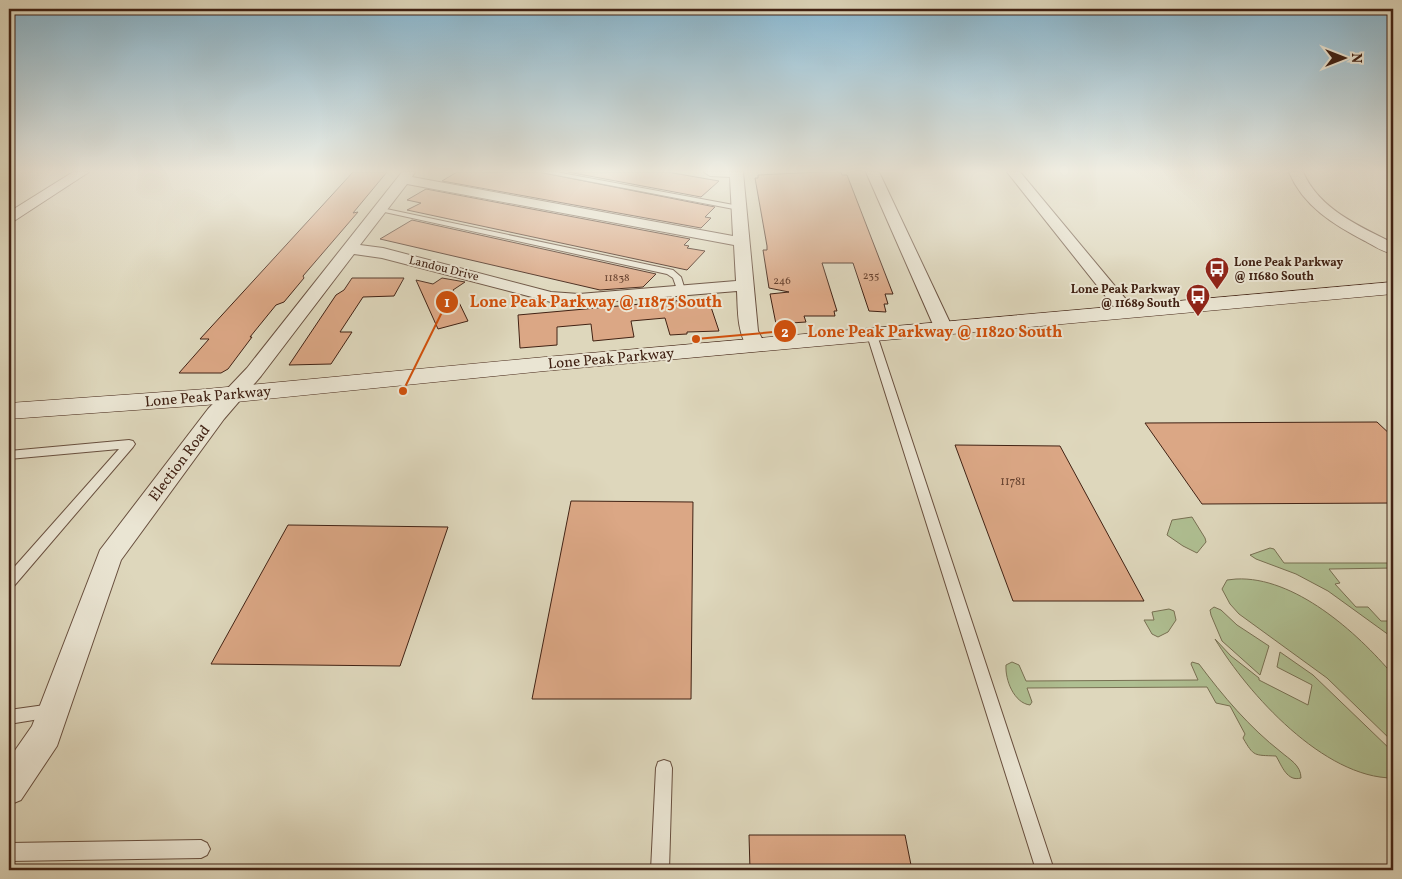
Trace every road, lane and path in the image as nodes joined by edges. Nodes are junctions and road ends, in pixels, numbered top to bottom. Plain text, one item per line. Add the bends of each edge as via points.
1 (377, 213) edge
2 (399, 213) edge
3 (594, 213) edge
4 (740, 213) edge
5 (891, 213) edge
6 (1046, 213) edge
7 (1330, 213) edge
8 (742, 242) junction
9 (350, 249) junction
10 (1393, 249) edge
11 (746, 286) junction
12 (1393, 288) edge
13 (681, 290) junction
14 (1128, 313) junction
15 (944, 329) junction
16 (872, 335) junction
17 (756, 346) junction
18 (234, 394) junction
19 (9, 411) edge
20 (9, 456) edge
21 (9, 582) edge
22 (54, 711) junction
23 (9, 718) edge
24 (664, 768) dead end
25 (9, 788) edge
26 (200, 849) dead end
27 (9, 852) edge
28 (660, 870) edge
29 (1045, 870) edge

1 - 9 street, Election Road
2 - 13 lane via 670,272 677,277
3 - 8 street
4 - 8 street
5 - 15 street
6 - 14 street
7 - 10 street
8 - 11 street
9 - 13 street, Landou Drive via 383,253 551,297 579,299
9 - 18 street, Election Road
11 - 13 street, Landou Drive
11 - 17 street via 749,331
12 - 14 main road, Lone Peak Parkway
14 - 15 main road, Lone Peak Parkway
15 - 16 main road, Lone Peak Parkway
16 - 17 main road, Lone Peak Parkway
16 - 29 lane
17 - 18 main road, Lone Peak Parkway
18 - 19 main road, Lone Peak Parkway
18 - 22 street, Election Road via 109,557
20 - 21 lane via 129,444
22 - 23 lane
22 - 25 street, Election Road via 45,735
24 - 28 lane
26 - 27 lane

